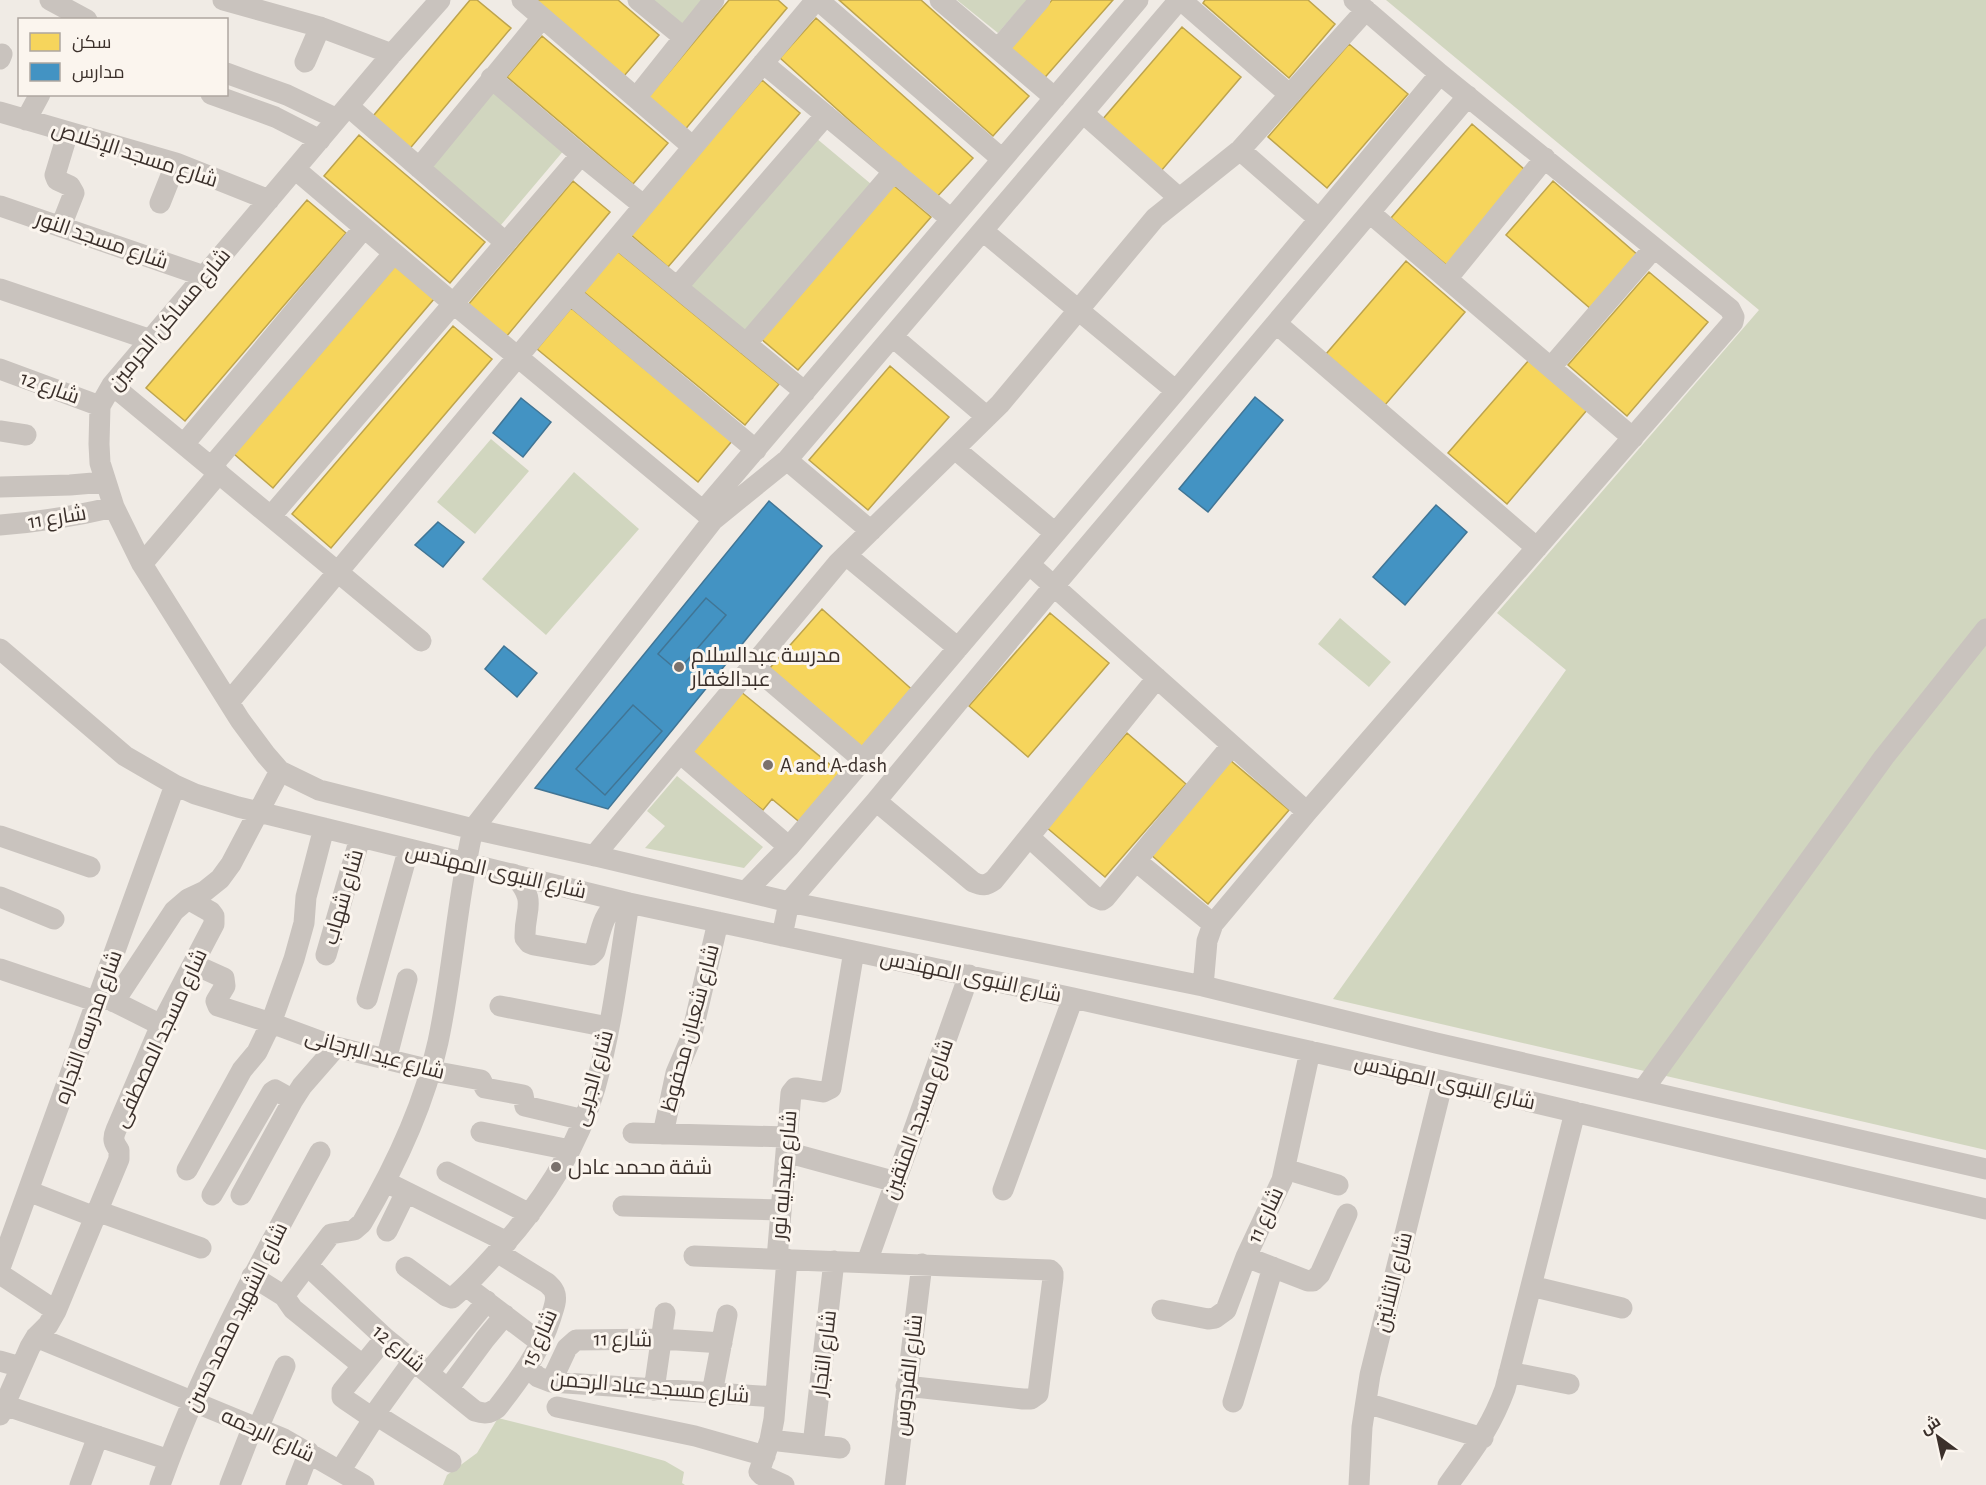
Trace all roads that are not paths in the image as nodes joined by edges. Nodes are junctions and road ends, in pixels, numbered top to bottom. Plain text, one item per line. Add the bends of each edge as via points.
1 (50, 0) edge
2 (223, 0) edge
3 (440, 0) edge
4 (522, 0) edge
5 (638, 0) edge
6 (714, 0) edge
7 (817, 0) edge
8 (940, 0) edge
9 (1040, 0) edge
10 (1138, 0) edge
11 (1180, 0) edge
12 (1360, 5) edge
13 (81, 14) edge
14 (542, 18) junction
15 (320, 27) junction
16 (683, 37) junction
17 (998, 49) junction
18 (392, 54) junction
19 (305, 62) dead end
20 (763, 63) junction
21 (228, 74) edge
22 (1440, 74) junction
23 (491, 78) junction
24 (1290, 95) junction
25 (39, 96) edge
26 (217, 96) edge
27 (1468, 96) junction
28 (636, 98) junction
29 (1054, 98) junction
30 (0, 112) edge
31 (343, 112) junction
32 (1083, 113) junction
33 (826, 115) junction
34 (26, 120) junction
35 (68, 132) junction
36 (320, 140) junction
37 (693, 147) junction
38 (1240, 150) junction
39 (581, 155) junction
40 (1545, 158) junction
41 (1002, 159) junction
42 (176, 164) junction
43 (419, 168) junction
44 (295, 169) junction
45 (894, 171) junction
46 (1178, 197) junction
47 (269, 200) junction
48 (160, 203) dead end
49 (0, 206) edge
50 (644, 206) junction
51 (1370, 213) junction
52 (951, 219) junction
53 (1319, 219) junction
54 (62, 226) junction
55 (364, 228) junction
56 (983, 231) junction
57 (617, 238) junction
58 (506, 243) junction
59 (1654, 248) junction
60 (394, 253) junction
61 (204, 276) junction
62 (1447, 279) junction
63 (677, 287) junction
64 (0, 289) edge
65 (570, 294) junction
66 (454, 304) junction
67 (1078, 310) junction
68 (1277, 324) junction
69 (893, 337) junction
70 (151, 339) junction
71 (746, 344) junction
72 (518, 356) junction
73 (1551, 368) junction
74 (0, 369) edge
75 (112, 385) junction
76 (1176, 391) junction
77 (805, 392) junction
78 (100, 406) junction
79 (987, 417) junction
80 (0, 431) edge
81 (26, 435) dead end
82 (1633, 438) junction
83 (184, 444) junction
84 (955, 449) junction
85 (756, 450) junction
86 (787, 460) junction
87 (215, 470) junction
88 (105, 482) junction
89 (0, 487) edge
90 (114, 507) junction
91 (708, 515) junction
92 (271, 516) junction
93 (0, 525) edge
94 (871, 531) junction
95 (1055, 533) junction
96 (1537, 548) junction
97 (846, 555) junction
98 (142, 564) junction
99 (1029, 564) junction
100 (338, 571) junction
101 (1054, 586) junction
102 (1986, 629) edge
103 (421, 641) dead end
104 (958, 648) junction
105 (0, 649) edge
106 (752, 665) junction
107 (1157, 678) junction
108 (229, 702) junction
109 (1232, 745) junction
110 (680, 753) junction
111 (863, 760) junction
112 (280, 771) junction
113 (175, 785) junction
114 (876, 801) junction
115 (260, 812) junction
116 (1307, 812) junction
117 (324, 828) junction
118 (473, 830) junction
119 (0, 836) edge
120 (1029, 837) junction
121 (360, 838) junction
122 (789, 848) junction
123 (408, 850) junction
124 (594, 856) junction
125 (1136, 861) junction
126 (465, 862) junction
127 (90, 867) dead end
128 (513, 874) junction
129 (746, 891) junction
130 (0, 897) edge
131 (188, 899) junction
132 (624, 902) junction
133 (789, 902) junction
134 (54, 919) dead end
135 (718, 922) junction
136 (1213, 924) junction
137 (782, 936) junction
138 (854, 951) junction
139 (326, 955) dead end
140 (193, 964) junction
141 (0, 969) edge
142 (969, 975) junction
143 (407, 979) dead end
144 (1203, 986) junction
145 (1073, 998) junction
146 (367, 999) dead end
147 (104, 1000) junction
148 (500, 1006) dead end
149 (271, 1023) junction
150 (161, 1025) junction
151 (608, 1027) junction
152 (1436, 1043) junction
153 (336, 1047) junction
154 (1310, 1051) junction
155 (386, 1060) junction
156 (430, 1070) junction
157 (1436, 1079) junction
158 (1643, 1090) junction
159 (292, 1101) junction
160 (1575, 1112) junction
161 (584, 1120) junction
162 (481, 1132) dead end
163 (633, 1133) dead end
164 (663, 1134) junction
165 (787, 1145) junction
166 (570, 1150) junction
167 (320, 1152) dead end
168 (1285, 1169) junction
169 (1986, 1169) edge
170 (186, 1170) dead end
171 (447, 1172) dead end
172 (386, 1182) junction
173 (896, 1182) junction
174 (1338, 1185) dead end
175 (1003, 1190) dead end
176 (28, 1191) junction
177 (406, 1192) junction
178 (212, 1195) dead end
179 (241, 1195) dead end
180 (623, 1206) dead end
181 (1986, 1209) edge
182 (781, 1210) junction
183 (96, 1214) junction
184 (530, 1214) junction
185 (1347, 1214) dead end
186 (387, 1231) dead end
187 (502, 1247) junction
188 (201, 1248) dead end
189 (694, 1256) dead end
190 (1246, 1257) junction
191 (782, 1259) junction
192 (834, 1261) junction
193 (867, 1262) junction
194 (922, 1264) junction
195 (308, 1266) junction
196 (406, 1267) dead end
197 (1273, 1267) junction
198 (0, 1268) edge
199 (0, 1274) edge
200 (252, 1276) junction
201 (466, 1286) junction
202 (1531, 1286) junction
203 (284, 1296) junction
204 (487, 1301) junction
205 (1622, 1308) dead end
206 (1162, 1310) dead end
207 (56, 1311) junction
208 (665, 1313) dead end
209 (506, 1315) junction
210 (727, 1315) dead end
211 (36, 1337) junction
212 (385, 1338) junction
213 (662, 1340) junction
214 (541, 1343) junction
215 (722, 1343) junction
216 (0, 1362) edge
217 (362, 1365) junction
218 (21, 1366) junction
219 (285, 1366) dead end
220 (420, 1367) junction
221 (528, 1368) junction
222 (1509, 1372) junction
223 (551, 1382) junction
224 (1569, 1384) dead end
225 (906, 1386) junction
226 (448, 1389) junction
227 (654, 1390) junction
228 (712, 1394) junction
229 (775, 1398) junction
230 (192, 1402) junction
231 (1233, 1402) dead end
232 (1366, 1403) junction
233 (557, 1407) dead end
234 (497, 1408) joint
235 (2, 1410) edge
236 (375, 1417) junction
237 (255, 1427) junction
238 (98, 1436) junction
239 (1483, 1438) junction
240 (813, 1445) junction
241 (840, 1448) dead end
242 (309, 1452) junction
243 (169, 1460) junction
244 (764, 1460) junction
245 (451, 1462) dead end
246 (340, 1471) junction
247 (80, 1485) edge
248 (160, 1485) edge
249 (230, 1485) edge
250 (296, 1485) edge
251 (364, 1485) edge
252 (784, 1485) edge
253 (895, 1485) edge
254 (1359, 1485) edge
255 (1448, 1485) edge

1 - 13 street
2 - 15 street
3 - 18 street, شارع مساكن الحرمين
4 - 14 street
5 - 16 street
6 - 16 street
7 - 20 street
7 - 41 street
8 - 17 street
9 - 17 street
10 - 29 street
11 - 24 street
11 - 32 street
12 - 22 street
12 - 24 street
14 - 23 street
14 - 28 street
15 - 18 street
15 - 19 street
16 - 28 street
17 - 29 street
18 - 31 street, شارع مساكن الحرمين
20 - 33 street
20 - 37 street
21 - 31 street
22 - 27 street
22 - 53 street
23 - 39 street
23 - 43 street
24 - 38 street
25 - 34 street
26 - 36 street via 275,117
27 - 40 street
27 - 51 street
28 - 37 street
29 - 41 street
30 - 34 street, شارع مسجد الإخلاص
31 - 36 street, شارع مساكن الحرمين
31 - 43 street
32 - 46 street
32 - 56 street
33 - 45 street
33 - 63 street
34 - 35 street, شارع مسجد الإخلاص
35 - 42 street, شارع مسجد الإخلاص
35 - 54 street via 55,175 74,193
36 - 44 street, شارع مساكن الحرمين
37 - 50 street
38 - 46 street
38 - 53 street
39 - 50 street
39 - 58 street
40 - 59 street
40 - 62 street
41 - 52 street
42 - 47 street, شارع مسجد الإخلاص
42 - 48 street
43 - 58 street
44 - 47 street, شارع مساكن الحرمين
44 - 55 street
45 - 52 street
45 - 71 street
46 - 67 street via 1155,218
47 - 61 street, شارع مساكن الحرمين
49 - 54 street, شارع مسجد النور
50 - 57 street
51 - 62 street
51 - 68 street
52 - 77 street
53 - 76 street
54 - 61 street, شارع مسجد النور
55 - 60 street
55 - 83 street
56 - 67 street
56 - 69 street
57 - 63 street
57 - 65 street
58 - 66 street
59 - 73 street
59 - 82 street via 1730,309 1734,317
60 - 66 street
60 - 87 street
61 - 70 street, شارع مساكن الحرمين
62 - 73 street
63 - 71 street
64 - 70 street
65 - 72 street
65 - 85 street
66 - 72 street
66 - 92 street
67 - 76 street
67 - 79 street
68 - 96 street
68 - 101 street
69 - 79 street
69 - 86 street
70 - 75 street, شارع مساكن الحرمين
71 - 77 street
72 - 91 street
72 - 100 street
73 - 82 street
74 - 78 street, شارع 12
75 - 78 street, شارع مساكن الحرمين
75 - 83 street
76 - 95 street
77 - 85 street
78 - 88 street, شارع مساكن الحرمين via 100,463
79 - 84 street
80 - 81 street
82 - 96 street
83 - 87 street
84 - 94 street
84 - 95 street
85 - 91 street
86 - 91 street
86 - 94 street
87 - 92 street
87 - 98 street
88 - 89 street
88 - 90 street, شارع مساكن الحرمين
90 - 93 street, شارع 11 via 74,517
90 - 98 street, شارع مساكن الحرمين
91 - 118 street
92 - 100 street
94 - 97 street
95 - 99 street
96 - 116 street
97 - 104 street
97 - 106 street
98 - 108 street, شارع مساكن الحرمين
99 - 101 street
99 - 104 street
100 - 103 street
100 - 108 street
101 - 107 street
101 - 114 street
102 - 158 street via 1884,757
104 - 111 street
105 - 113 street, شارع النبوى المهندس via 125,756
106 - 110 street
106 - 111 street
107 - 109 street
107 - 120 street
108 - 112 street, شارع مساكن الحرمين
109 - 116 street
109 - 125 street
110 - 122 street
110 - 124 street
111 - 122 street
112 - 115 street
112 - 118 street, شارع النبوى المهندس via 339,797
113 - 115 street, شارع النبوى المهندس
113 - 147 street, شارع مدرسه التجاره
114 - 120 street via 980,886 994,880
114 - 133 street
115 - 117 street, شارع النبوى المهندس
115 - 131 street via 220,879
116 - 136 street
117 - 121 street, شارع النبوى المهندس
117 - 149 street via 306,897 304,923
118 - 124 street, شارع النبوى المهندس
118 - 126 street
119 - 127 street
120 - 125 street via 1098,900 1105,898
121 - 123 street, شارع النبوى المهندس
121 - 139 street, شارع شهاب
122 - 129 street
123 - 126 street, شارع النبوى المهندس
123 - 146 street
124 - 129 street, شارع النبوى المهندس
125 - 136 street
126 - 128 street, شارع النبوى المهندس
126 - 156 street via 442,1018
128 - 132 street, شارع النبوى المهندس
128 - 132 street via 530,905 525,938 534,945 591,955 605,915
129 - 133 street, شارع النبوى المهندس
130 - 134 street
131 - 140 street, شارع مسجد المصطفى via 211,912 215,920
131 - 147 street
132 - 135 street, شارع النبوى المهندس
132 - 151 street, شارع الجربى
133 - 137 street
133 - 144 street, شارع النبوى المهندس
135 - 137 street, شارع النبوى المهندس
135 - 164 street, شارع شعبان محفوظ
136 - 144 street via 1207,941
137 - 138 street, شارع النبوى المهندس
138 - 142 street, شارع النبوى المهندس
138 - 165 street, شارع صيدليه نور via 831,1088 823,1092 793,1090
140 - 149 street, شارع عيد البرجانى via 224,978 225,986 216,1001 218,1006
140 - 150 street, شارع مسجد المصطفى
141 - 147 street
142 - 145 street, شارع النبوى المهندس
142 - 173 street, شارع مسجد المتقين
143 - 155 street
144 - 152 street, شارع النبوى المهندس
145 - 154 street, شارع النبوى المهندس
145 - 175 street
147 - 150 street
147 - 176 street, شارع مدرسه التجاره
148 - 151 street
149 - 153 street, شارع عيد البرجانى
149 - 170 street
150 - 183 street, شارع مسجد المصطفى via 113,1137 120,1154
151 - 161 street, شارع الجربى
152 - 157 street, شارع الثلاثين
152 - 158 street, شارع النبوى المهندس
153 - 155 street, شارع عيد البرجانى
153 - 159 street
154 - 157 street, شارع النبوى المهندس
154 - 168 street, شارع 11
155 - 156 street, شارع عيد البرجانى
156 - 161 street, شارع عيد البرجانى via 481,1080 485,1088 523,1095 525,1106
156 - 172 street
157 - 160 street, شارع النبوى المهندس
157 - 232 street, شارع الثلاثين
158 - 169 street, شارع النبوى المهندس
159 - 178 street via 276,1090 272,1092
159 - 179 street
160 - 181 street, شارع النبوى المهندس
160 - 202 street
161 - 166 street, شارع الجربى
162 - 166 street
163 - 164 street
164 - 165 street
165 - 173 street
165 - 182 street, شارع صيدليه نور
166 - 184 street, شارع الجربى
167 - 200 street, شارع الشهيد محمد حسن
168 - 174 street
168 - 190 street, شارع 11
171 - 184 street
172 - 177 street
172 - 195 street via 362,1223 354,1230 331,1234
173 - 193 street, شارع مسجد المتقين
176 - 183 street
176 - 198 street, شارع مدرسه التجاره
177 - 186 street
177 - 187 street
180 - 182 street
182 - 191 street, شارع صيدليه نور
183 - 188 street
183 - 207 street, شارع مسجد المصطفى
184 - 187 street, شارع الجربى
185 - 197 street via 1318,1279 1308,1281
187 - 201 street, شارع الجربى
187 - 214 street, شارع 15 via 552,1288 555,1302
189 - 191 street
190 - 197 street
190 - 206 street, شارع 11 via 1221,1315 1208,1319
191 - 192 street
191 - 229 street
192 - 193 street
192 - 240 street, شارع التجار
193 - 194 street
194 - 225 street, شارع الفردوس
194 - 225 street via 1050,1270 1053,1278 1040,1385 1038,1394 1031,1399
195 - 203 street
195 - 212 street, شارع 12
196 - 201 street via 449,1298
197 - 231 street
199 - 207 street
200 - 203 street
200 - 230 street, شارع الشهيد محمد حسن
201 - 204 street
202 - 205 street
202 - 222 street
203 - 217 street
204 - 209 street
204 - 220 street
207 - 211 street, شارع مسجد المصطفى
208 - 213 street
209 - 214 street
209 - 226 street
210 - 215 street
211 - 218 street, شارع مسجد المصطفى
211 - 230 street, شارع الرحمه
212 - 217 street
212 - 220 street, شارع 12
213 - 215 street, شارع 11
213 - 223 street, شارع 11 via 576,1340 567,1348
213 - 227 street
214 - 221 street, شارع 15
215 - 228 street
216 - 218 street
217 - 236 street via 342,1397
218 - 235 street, شارع مسجد المصطفى
219 - 237 street
220 - 226 street, شارع 12
220 - 236 street
221 - 223 street, شارع مسجد عباد الرحمن
221 - 234 street, شارع 15
222 - 224 street
222 - 239 street via 1499,1406
223 - 227 street, شارع مسجد عباد الرحمن
225 - 253 street, شارع الفردوس
226 - 234 street, شارع 12 via 482,1414
227 - 228 street, شارع مسجد عباد الرحمن
228 - 229 street, شارع مسجد عباد الرحمن
229 - 244 street
230 - 237 street, شارع الرحمه
230 - 243 street, شارع الشهيد محمد حسن
232 - 239 street
232 - 254 street, شارع الثلاثين
233 - 244 street via 695,1436
235 - 238 street
236 - 245 street
236 - 246 street
237 - 242 street, شارع الرحمه
237 - 249 street
238 - 243 street
238 - 247 street
239 - 255 street
240 - 241 street
240 - 244 street
242 - 246 street, شارع الرحمه
242 - 250 street
243 - 248 street, شارع الشهيد محمد حسن
244 - 252 street
246 - 251 street, شارع الرحمه

